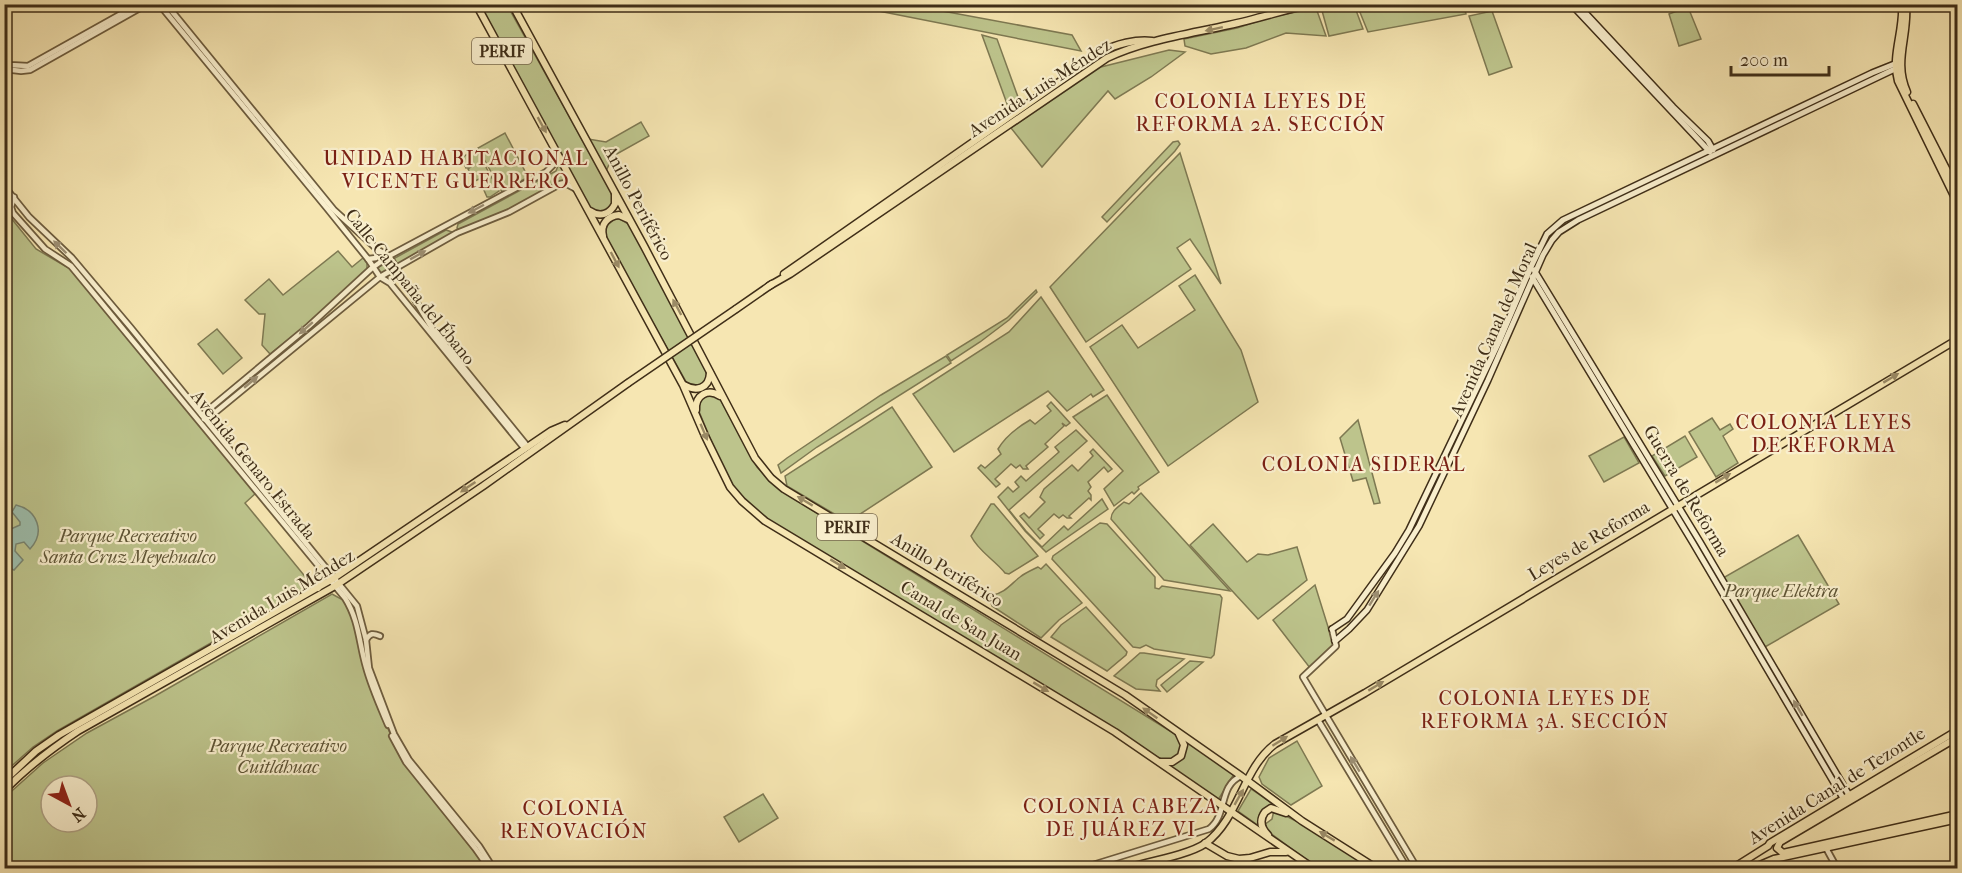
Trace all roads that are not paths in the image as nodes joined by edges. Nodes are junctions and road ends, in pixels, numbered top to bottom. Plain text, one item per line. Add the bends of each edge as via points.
1 (139, 4) edge
2 (147, 4) edge
3 (477, 4) edge
4 (512, 4) edge
5 (1311, 4) edge
6 (1571, 4) edge
7 (1577, 4) edge
8 (1904, 4) edge
9 (161, 5) edge
10 (1156, 41) junction
11 (4, 62) edge
12 (1897, 66) junction
13 (4, 69) edge
14 (254, 116) junction
15 (1712, 151) junction
16 (557, 153) junction
17 (4, 186) edge
18 (578, 190) junction
19 (614, 190) junction
20 (1958, 192) edge
21 (14, 197) junction
22 (1958, 204) edge
23 (5, 208) edge
24 (587, 209) junction
25 (13, 213) junction
26 (631, 221) junction
27 (451, 223) junction
28 (40, 228) junction
29 (457, 233) junction
30 (32, 236) junction
31 (603, 238) junction
32 (378, 250) junction
33 (389, 256) junction
34 (368, 259) junction
35 (396, 267) junction
36 (372, 268) junction
37 (1529, 270) junction
38 (1536, 272) junction
39 (399, 274) junction
40 (380, 277) junction
41 (1533, 278) junction
42 (390, 283) junction
43 (769, 286) junction
44 (349, 289) junction
45 (356, 297) junction
46 (1958, 339) edge
47 (710, 371) junction
48 (683, 385) junction
49 (1602, 387) junction
50 (180, 397) junction
51 (723, 398) junction
52 (696, 414) junction
53 (203, 417) junction
54 (572, 422) junction
55 (220, 446) junction
56 (527, 448) junction
57 (1674, 507) junction
58 (321, 568) junction
59 (335, 582) junction
60 (318, 588) junction
61 (1332, 629) joint
62 (380, 636) dead end
63 (366, 640) junction
64 (1336, 644) junction
65 (136, 695) junction
66 (121, 704) junction
67 (1325, 715) junction
68 (1318, 720) junction
69 (1958, 730) edge
70 (1178, 733) junction
71 (1958, 737) edge
72 (1160, 762) junction
73 (1241, 776) junction
74 (4, 781) edge
75 (1248, 781) junction
76 (4, 791) edge
77 (1846, 798) junction
78 (1222, 807) junction
79 (1230, 813) junction
80 (1958, 814) edge
81 (1958, 819) edge
82 (1302, 821) junction
83 (1394, 830) junction
84 (1386, 835) junction
85 (1205, 843) junction
86 (1768, 846) junction
87 (1826, 848) junction
88 (1285, 850) junction
89 (1783, 853) junction
90 (1794, 855) junction
91 (4, 861) edge
92 (1760, 864) junction
93 (11, 868) edge
94 (491, 868) edge
95 (1083, 868) edge
96 (1126, 868) edge
97 (1313, 868) edge
98 (1376, 868) edge
99 (1407, 868) edge
100 (1417, 868) edge
101 (1733, 868) edge
102 (1753, 868) edge
103 (1837, 868) edge

1 - 11 street via 32,64 20,67
2 - 13 street via 30,70
3 -> 16 main road, PERIF
4 - 19 main road, Anillo Periférico / PERIF
5 -> 10 main road
6 - 15 main road
7 - 15 main road via 1708,141
8 - 12 main road
9 - 14 street, Calle Campaña del Ébano
10 - 43 main road, Avenida Luis Méndez via 1140,50 1107,58
10 - 43 main road, Avenida Luis Méndez via 1134,42 1102,52
12 - 15 main road, Avenida Canal del Moral
12 - 20 main road
12 - 22 main road via 1902,91
14 - 32 street, Calle Campaña del Ébano via 334,210
14 - 34 street, Calle Campaña del Ébano
15 - 37 main road, Avenida Canal del Moral via 1563,220 1547,234
15 - 38 main road, Avenida Canal del Moral via 1565,228 1548,245
16 - 18 main road, PERIF
16 -> 27 street via 556,162 546,172
17 - 21 street, Avenida Genaro Estrada
18 - 24 main road, PERIF
18 - 29 street via 560,184 509,212
19 - 24 main road via 615,204 608,213 599,215
19 - 26 main road, Anillo Periférico / PERIF
21 - 23 street
21 - 25 street
21 - 28 street, Avenida Genaro Estrada
23 - 25 street
24 - 31 main road, PERIF
25 - 30 street, Avenida Genaro Estrada
26 - 31 main road via 619,215 611,217 603,225
47 -> 26 main road, Anillo Periférico / PERIF
27 - 29 street
27 - 33 street
28 - 30 street via 32,228
53 -> 28 street, Avenida Genaro Estrada via 72,258
35 -> 29 street
30 - 50 street, Avenida Genaro Estrada via 71,266
31 -> 48 main road, Canal de San Juan / PERIF
32 - 33 street, Calle Campaña del Ébano
32 - 34 street via 375,258
33 - 35 street, Calle Campaña del Ébano
33 - 36 street
34 - 36 street, Calle Campaña del Ébano
35 - 39 street, Calle Campaña del Ébano
35 - 40 street
36 - 40 street, Calle Campaña del Ébano
36 - 44 street
37 - 38 main road, Guerra de Reforma
37 - 41 main road, Guerra de Reforma
37 - 61 main road, Avenida Canal del Moral via 1422,507 1395,553 1347,619
38 - 41 main road, Avenida Canal del Moral
38 - 49 main road, Guerra de Reforma
39 - 42 street
39 - 56 street, Calle Campaña del Ébano via 433,330
40 - 42 street, Calle Campaña del Ébano
40 - 45 street
41 - 49 main road, Guerra de Reforma
64 -> 41 main road, Avenida Canal del Moral via 1367,610 1419,526
42 - 56 street, Calle Campaña del Ébano
43 - 54 main road, Avenida Luis Méndez, bridge
44 - 45 street
44 -> 53 street
53 -> 45 street
57 -> 46 main road, Leyes de Reforma
47 - 48 main road via 701,388
47 - 51 main road, Anillo Periférico / PERIF
48 - 52 main road, Canal de San Juan / PERIF
49 - 57 main road, Guerra de Reforma
50 - 53 street
50 - 55 street, Avenida Genaro Estrada
51 - 52 main road via 713,392 704,393 696,403
70 -> 51 main road, Anillo Periférico / PERIF via 1125,696 784,489 757,461
52 -> 72 main road, Canal de San Juan / PERIF via 730,487 765,521
53 - 55 street
53 - 59 street, Avenida Genaro Estrada
54 - 56 main road, Avenida Luis Méndez
54 - 59 main road, Avenida Luis Méndez via 483,486
55 - 58 street, Avenida Genaro Estrada
56 -> 59 main road, Avenida Luis Méndez
67 -> 57 main road, Leyes de Reforma
57 - 77 main road, Guerra de Reforma
58 - 59 street, Avenida Genaro Estrada
58 - 60 main road
59 - 60 main road, Avenida Luis Méndez
59 - 63 street, Avenida Genaro Estrada via 357,606
59 - 65 main road, Avenida Luis Méndez
59 - 94 street, Avenida Genaro Estrada via 352,610 367,670 395,742 406,762
60 - 65 main road, Avenida Luis Méndez
61 - 64 street
62 - 63 street via 374,633
63 - 94 street, Avenida Genaro Estrada via 369,668 394,734 409,760
64 - 67 street via 1303,677
65 - 66 main road, Avenida Luis Méndez
66 - 74 main road, Avenida Luis Méndez via 59,735
66 - 76 main road, Avenida Luis Méndez via 53,747
67 - 68 main road, Leyes de Reforma
83 -> 67 street
75 -> 68 main road, Leyes de Reforma via 1268,749
68 - 84 street
69 - 77 main road, Avenida Canal de Tezontle
70 - 72 main road via 1184,745 1181,756 1172,762
70 - 73 main road, Anillo Periférico / PERIF
71 - 77 main road
72 - 78 main road, Canal de San Juan / PERIF
73 - 75 main road, Anillo Periférico / PERIF
73 - 78 street via 1231,783
79 -> 75 main road, Leyes de Reforma
75 - 82 main road, Anillo Periférico / PERIF
77 - 86 main road, Avenida Canal de Tezontle
77 - 89 main road via 1779,843 1778,849
78 - 79 main road, Canal de San Juan / PERIF
78 - 95 street via 1214,825 1203,831
79 - 85 main road, Leyes de Reforma
79 - 88 main road, Canal de San Juan / PERIF
80 - 89 main road
81 - 87 main road, Avenida Canal de Tezontle
82 - 88 main road via 1276,808 1264,813 1263,830
98 -> 82 main road, Anillo Periférico / PERIF
83 - 84 street
83 - 100 street
84 - 99 street
85 - 88 main road via 1239,859
85 - 96 main road
86 - 92 main road
86 - 101 main road, Avenida Canal de Tezontle
87 - 90 main road, Avenida Canal de Tezontle
87 - 103 street
88 - 97 main road, Canal de San Juan / PERIF
89 - 90 main road
90 - 92 main road, Avenida Canal de Tezontle
91 - 93 main road
92 - 102 main road, Avenida Canal de Tezontle

